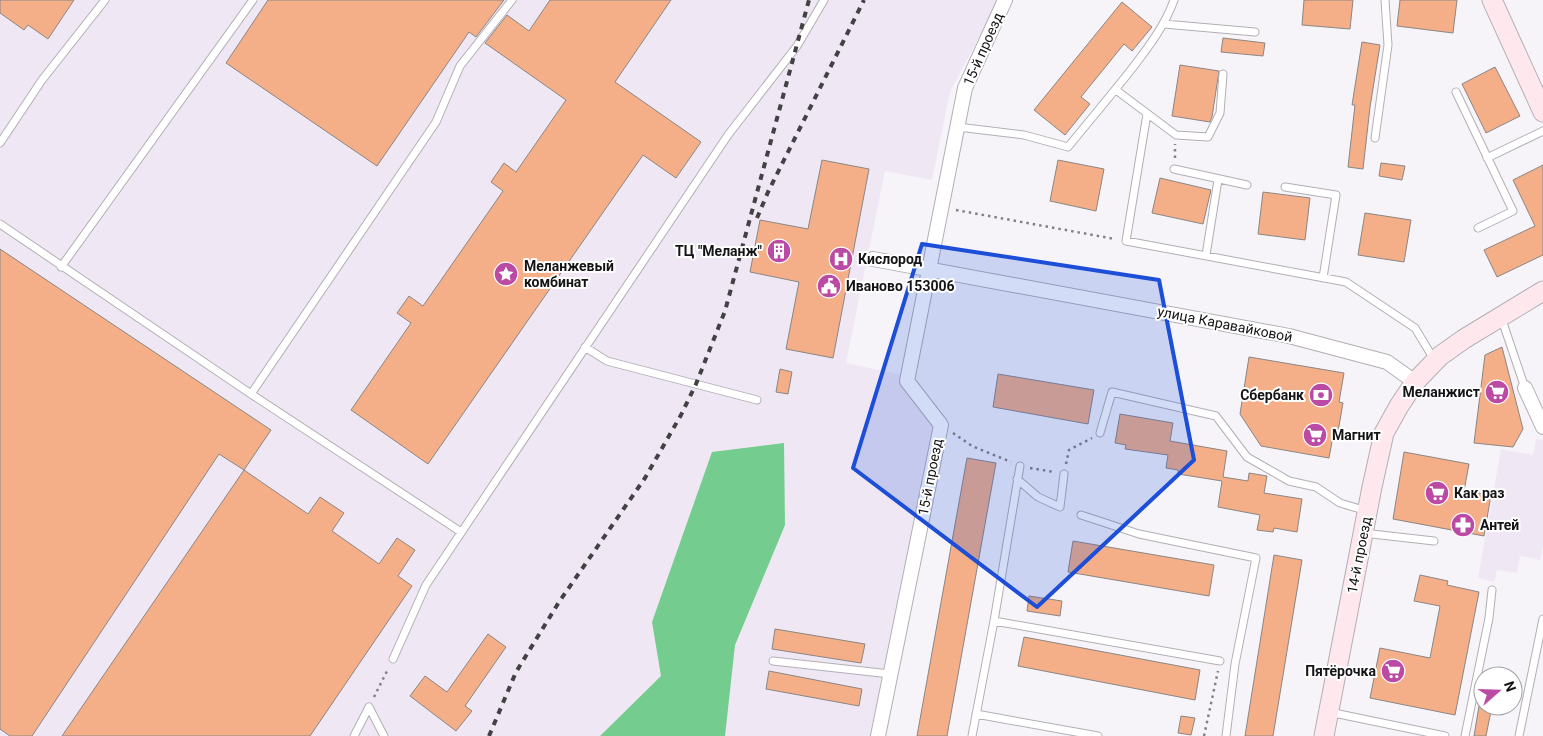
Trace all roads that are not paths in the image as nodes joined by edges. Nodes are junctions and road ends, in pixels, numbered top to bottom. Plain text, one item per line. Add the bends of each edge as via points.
1 (105, 0) edge
2 (253, 0) edge
3 (512, 0) edge
4 (824, 0) edge
5 (1005, 0) edge
6 (1174, 0) edge
7 (1385, 0) edge
8 (1492, 0) edge
9 (1164, 24) junction
10 (1255, 32) dead end
11 (1223, 74) dead end
12 (1116, 90) junction
13 (1456, 92) dead end
14 (1543, 112) edge
15 (1147, 114) junction
16 (958, 127) junction
17 (1543, 131) edge
18 (1375, 138) dead end
19 (0, 143) edge
20 (1487, 158) junction
21 (1174, 169) road end
22 (1218, 180) junction
23 (1247, 185) dead end
24 (1285, 187) dead end
25 (0, 224) edge
26 (1478, 228) dead end
27 (1206, 255) junction
28 (873, 259) dead end
29 (61, 267) junction
30 (930, 269) junction
31 (1323, 278) junction
32 (1543, 291) edge
33 (1500, 316) junction
34 (585, 348) junction
35 (1435, 361) junction
36 (1415, 382) junction
37 (1525, 388) joint
38 (252, 394) junction
39 (757, 400) dead end
40 (1543, 427) edge
41 (1100, 434) road end
42 (1020, 466) road end
43 (1064, 474) road end
44 (1017, 479) junction
45 (1367, 511) junction
46 (1081, 515) dead end
47 (461, 532) junction
48 (1363, 533) junction
49 (1434, 541) dead end
50 (1492, 590) dead end
51 (1543, 619) edge
52 (994, 621) junction
53 (393, 659) road end
54 (773, 661) dead end
55 (1220, 661) road end
56 (890, 674) junction
57 (1329, 712) junction
58 (976, 714) junction
59 (354, 736) edge
60 (384, 736) edge
61 (878, 736) edge
62 (972, 736) edge
63 (1098, 736) edge
64 (1226, 736) edge
65 (1324, 736) edge
66 (1445, 736) edge
67 (1465, 736) edge
68 (1519, 736) edge

1 - 19 lane via 42,80
2 - 29 lane
3 - 38 lane via 460,66 436,122
4 - 34 lane via 797,46 728,135
5 - 16 street, 15-й проезд via 965,88
6 - 9 lane
7 - 18 lane via 1388,45
8 - 14 main road
9 - 10 lane
9 - 12 lane
11 - 15 lane via 1220,113 1208,137 1176,135
12 - 15 lane
12 - 16 lane via 1068,147 1024,135
13 - 20 lane
15 - 27 lane via 1126,241
16 - 30 street, 15-й проезд
17 - 20 lane
20 - 26 lane via 1513,211
21 - 22 lane
22 - 23 lane
22 - 27 lane
24 - 31 lane via 1336,195
25 - 29 lane
27 - 31 lane
28 - 30 street, улица Каравайковой
29 - 38 lane
30 - 36 street, улица Каравайковой via 1289,336 1388,362
30 - 56 street, 15-й проезд via 907,381 941,425
31 - 35 lane via 1346,282 1415,328
32 - 33 main road
33 - 35 main road
33 - 37 lane
34 - 39 lane via 607,360
34 - 47 lane
35 - 36 main road
36 - 45 main road, 14-й проезд via 1384,433
37 - 40 street
38 - 47 lane
41 - 45 lane via 1112,392 1216,416 1246,457 1289,481 1316,487 1340,504
42 - 44 lane
43 - 44 lane via 1060,507 1038,497
44 - 52 lane
45 - 48 main road, 14-й проезд
46 - 64 lane via 1139,534 1256,558 1235,664
47 - 53 lane via 426,585
48 - 49 lane
48 - 57 main road, 14-й проезд
50 - 67 lane
51 - 68 lane
52 - 55 lane
52 - 58 lane
54 - 56 lane
56 - 61 street, 15-й проезд
57 - 65 main road, 14-й проезд
57 - 66 lane
58 - 62 lane
58 - 63 lane
59 - 60 lane via 369,707

